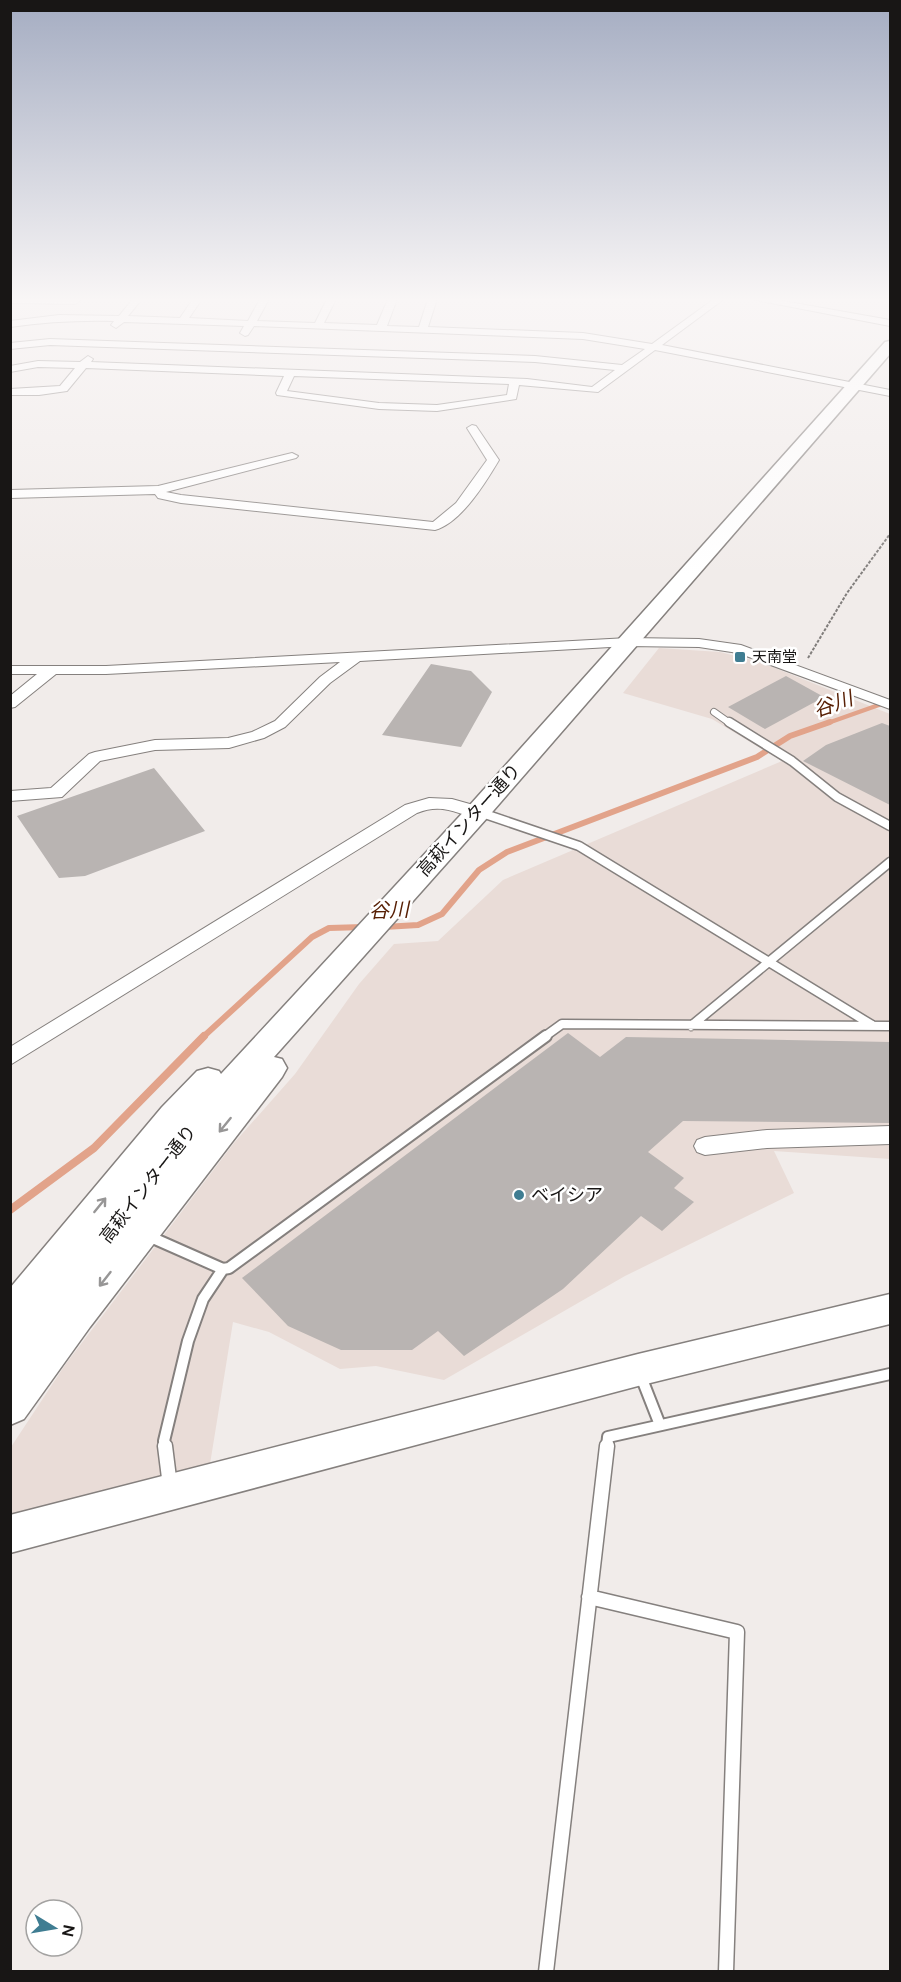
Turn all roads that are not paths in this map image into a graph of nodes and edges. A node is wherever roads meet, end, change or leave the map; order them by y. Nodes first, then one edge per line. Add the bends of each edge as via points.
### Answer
1 (43, 391) edge
2 (282, 391) edge
3 (513, 391) edge
4 (850, 391) edge
5 (10, 392) edge
6 (472, 428) dead end
7 (292, 456) dead end
8 (158, 490) junction
9 (10, 494) edge
10 (628, 642) junction
11 (357, 656) junction
12 (10, 670) edge
13 (52, 670) junction
14 (10, 704) edge
15 (891, 705) edge
16 (714, 712) dead end
17 (10, 796) edge
18 (477, 812) junction
19 (891, 826) edge
20 (891, 862) edge
21 (769, 962) junction
22 (330, 974) junction
23 (690, 1026) junction
24 (874, 1026) junction
25 (891, 1026) edge
26 (10, 1057) edge
27 (891, 1135) edge
28 (705, 1146) dead end
29 (141, 1233) junction
30 (223, 1269) junction
31 (891, 1309) edge
32 (10, 1316) edge
33 (10, 1358) edge
34 (638, 1370) junction
35 (891, 1374) edge
36 (10, 1406) edge
37 (660, 1425) junction
38 (171, 1490) junction
39 (10, 1534) edge
40 (589, 1597) junction
41 (546, 1971) edge
42 (726, 1971) edge

1 - 5 street
2 - 3 street via 390,406 441,408 512,397
4 - 10 main road, 高萩インター通り
6 - 8 street via 493,460 445,521 435,526 181,499 162,495
7 - 8 street
8 - 9 street
10 - 11 street
10 - 15 street via 721,645
10 - 18 main road, 高萩インター通り
11 - 13 street
11 - 17 street via 325,680 280,724 258,735 229,743 155,746 95,758 56,793
12 - 13 street
13 - 14 street
16 - 19 lane via 792,761 837,797
18 - 21 lane via 579,846
18 - 22 main road, 高萩インター通り
18 - 26 street via 437,802 411,809
20 - 21 lane
21 - 23 lane
21 - 24 lane
22 -> 29 main road via 277,1062
32 -> 22 main road via 174,1116 236,1052
22 - 33 main road, 高萩インター通り via 193,1126
23 - 24 lane
23 - 30 lane via 562,1024
24 - 25 lane
27 - 28 street via 767,1139
29 - 30 lane
29 -> 36 main road
30 - 38 lane via 195,1317 166,1431
31 - 34 street
34 - 37 lane
34 - 38 street
35 - 37 lane
37 - 40 lane via 608,1437
38 - 39 street
40 - 41 lane
40 - 42 lane via 737,1632

